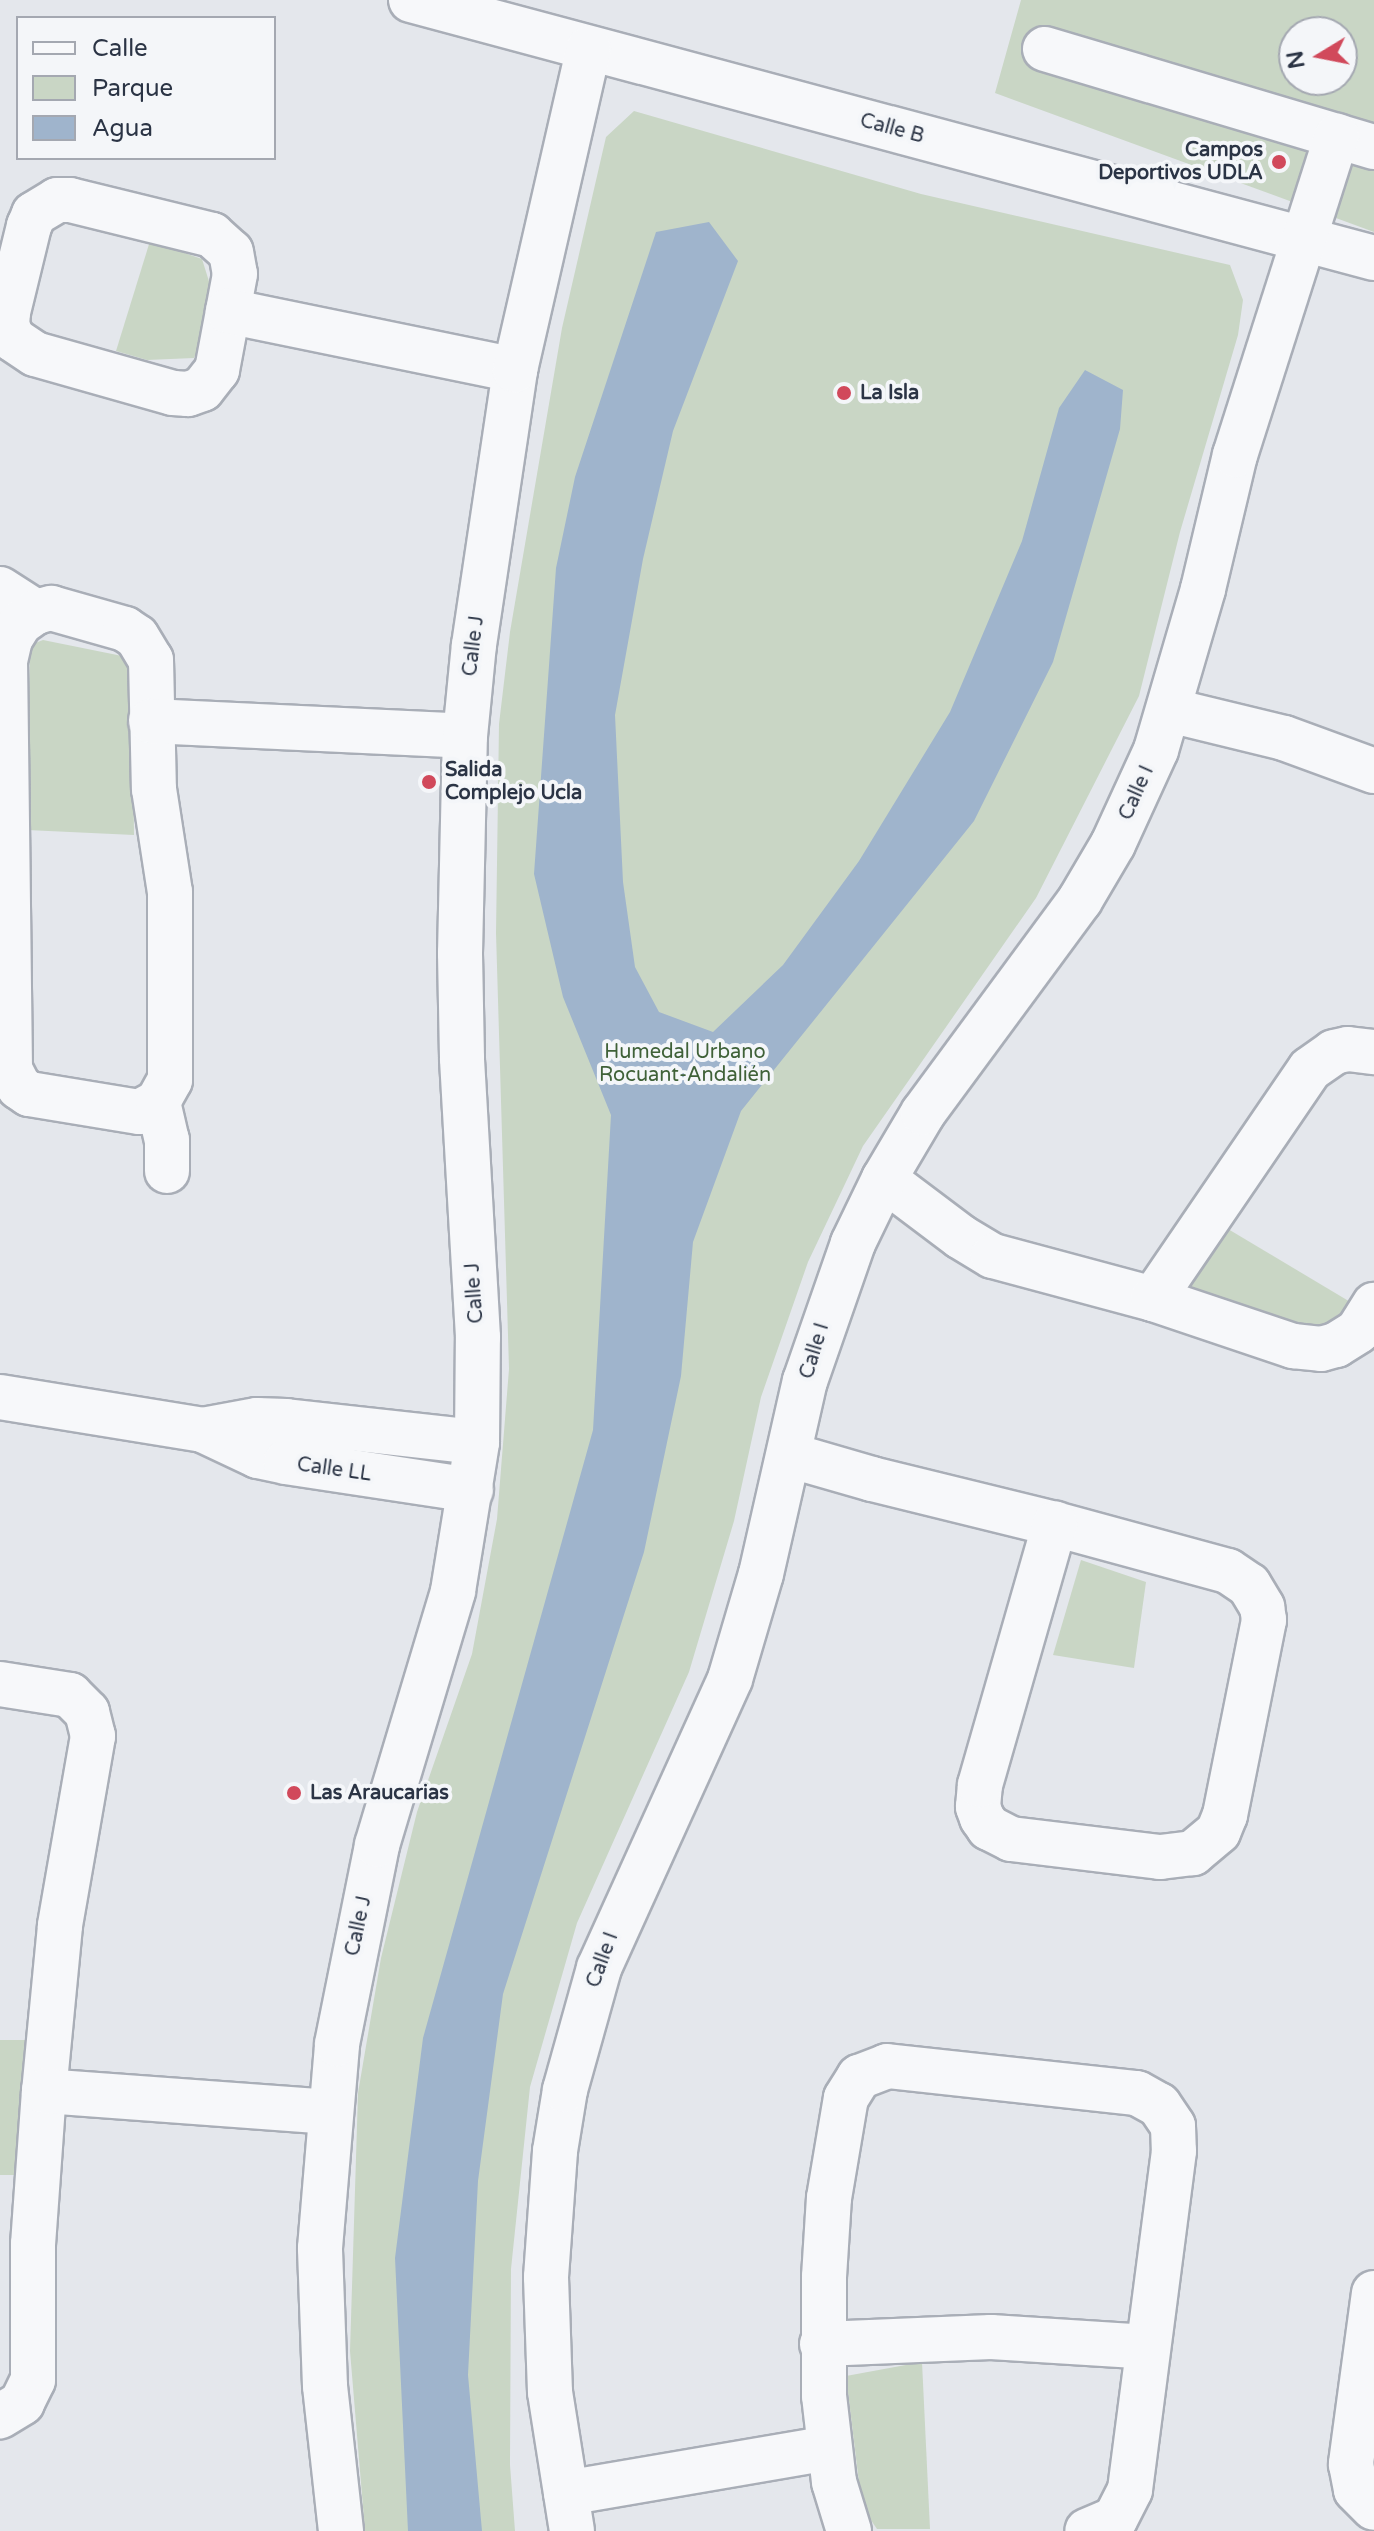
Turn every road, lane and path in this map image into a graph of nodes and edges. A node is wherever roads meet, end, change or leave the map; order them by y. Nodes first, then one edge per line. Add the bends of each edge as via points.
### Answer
1 (411, 0) edge
2 (589, 48) junction
3 (1045, 49) dead end
4 (1355, 142) edge
5 (1303, 239) junction
6 (1374, 258) edge
7 (228, 311) junction
8 (515, 370) junction
9 (0, 589) edge
10 (36, 612) junction
11 (1169, 710) junction
12 (151, 721) junction
13 (465, 736) junction
14 (1374, 771) edge
15 (1374, 1052) edge
16 (158, 1102) junction
17 (167, 1171) dead end
18 (884, 1179) junction
19 (1153, 1299) junction
20 (1374, 1305) edge
21 (0, 1397) edge
22 (203, 1430) junction
23 (477, 1442) junction
24 (789, 1455) junction
25 (471, 1490) junction
26 (1055, 1524) junction
27 (0, 1684) edge
28 (44, 2091) junction
29 (329, 2112) junction
30 (1374, 2293) edge
31 (822, 2344) junction
32 (1148, 2347) junction
33 (0, 2416) edge
34 (828, 2448) junction
35 (1374, 2508) edge
36 (569, 2512) edge
37 (341, 2531) edge
38 (849, 2531) edge
39 (1087, 2531) edge

1 - 2 street, Calle B
2 - 5 street, Calle B
2 - 8 street, Calle J
3 - 4 street
4 - 5 street, Calle I
5 - 6 street, Calle B
5 - 11 street, Calle I via 1235,455
7 - 7 street via 234,263 223,242 212,235 57,200 34,214 29,226 7,326 13,339 35,354 188,394 202,389 217,370
7 - 8 street
8 - 13 street, Calle J
9 - 10 street
10 - 12 street via 66,610 137,637 151,660
10 - 16 street via 20,623 5,661 10,1069 19,1087 41,1098 128,1113
11 - 14 street via 1284,738
11 - 18 street, Calle I via 1136,798 1080,900 956,1066
12 - 13 street
12 - 16 street via 172,926 170,1080
13 - 23 street, Calle J via 460,953 479,1363
15 - 19 street via 1334,1052 1310,1069
16 - 17 street via 167,1140
18 - 19 street via 993,1256
18 - 24 street, Calle I via 827,1309
19 - 20 street via 1308,1349 1347,1339
21 - 22 street, Calle LL
22 - 23 street, Calle LL via 257,1420 286,1421
22 - 25 street, Calle LL via 272,1459
23 - 25 street, Calle J
24 - 26 street
24 - 36 street, Calle I via 730,1679 603,1956 565,2090 546,2277 550,2392
25 - 29 street, Calle J via 453,1591 361,1910
26 - 26 street via 980,1785 982,1818 1011,1839 1160,1857 1193,1853 1218,1832 1225,1815 1264,1620 1257,1595 1228,1571
27 - 28 street via 70,1695 92,1724 60,1926
28 - 29 street
28 - 33 street via 33,2244 33,2380 22,2403
29 - 37 street, Calle J via 321,2315
30 - 35 street via 1351,2464 1356,2490
31 - 32 street via 991,2337
31 - 32 street via 829,2198 846,2098 859,2077 887,2066 1137,2093 1159,2105 1175,2139
31 - 34 street
32 - 39 street via 1130,2490 1115,2519
34 - 36 street
34 - 38 street

